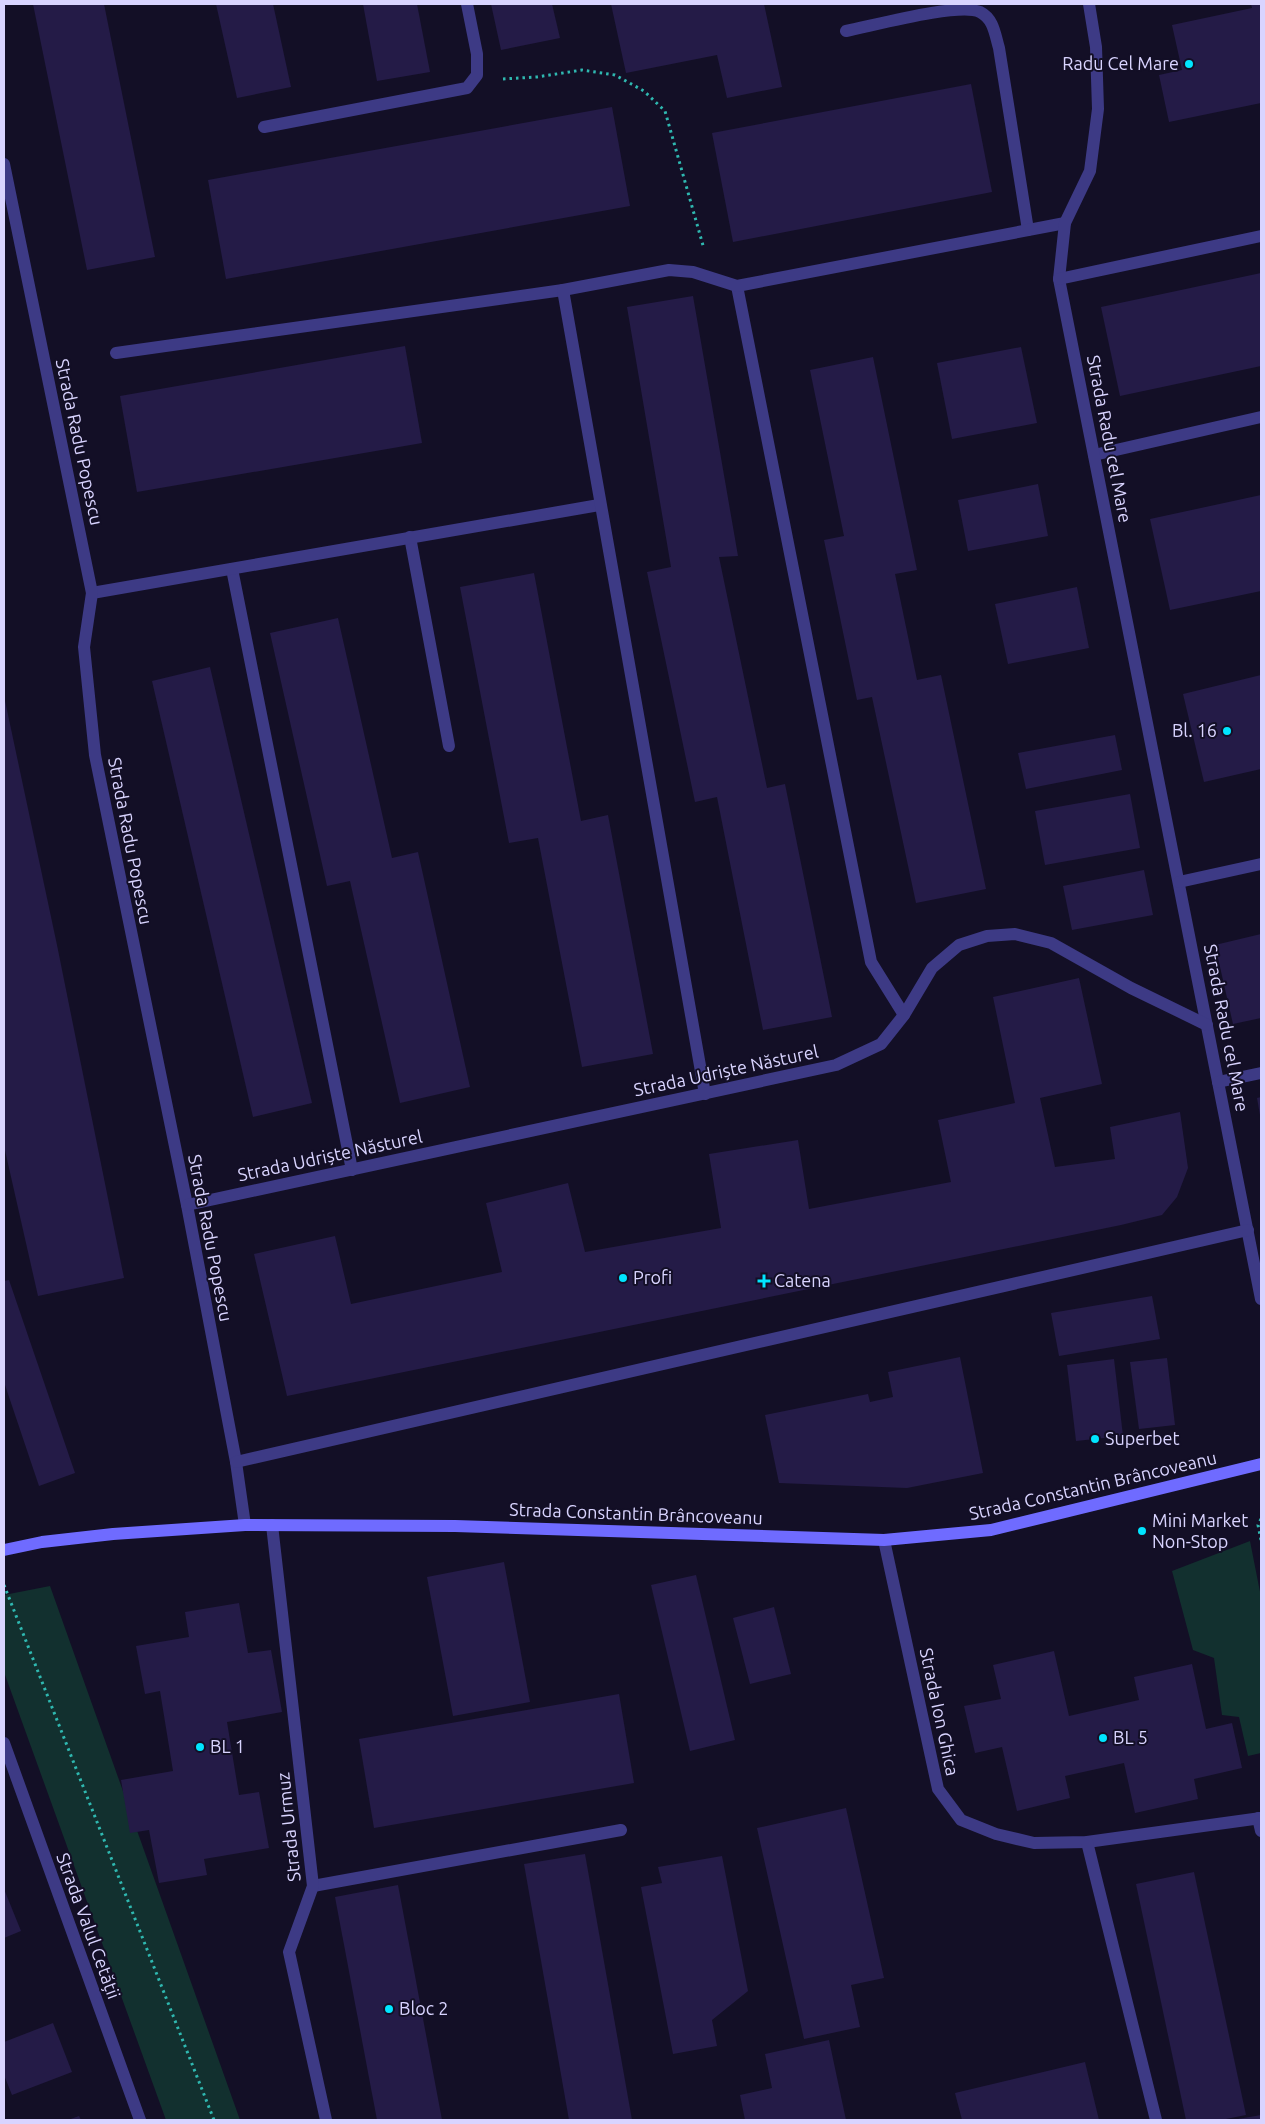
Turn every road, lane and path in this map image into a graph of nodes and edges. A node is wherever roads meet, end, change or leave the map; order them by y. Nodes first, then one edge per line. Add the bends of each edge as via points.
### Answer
1 (467, 4) edge
2 (1089, 4) edge
3 (846, 31) dead end
4 (477, 75) junction
5 (264, 127) dead end
6 (4, 164) edge
7 (1065, 223) junction
8 (1028, 230) junction
9 (1261, 236) edge
10 (1059, 279) junction
11 (737, 286) junction
12 (562, 290) junction
13 (116, 353) dead end
14 (1261, 417) edge
15 (1094, 455) junction
16 (600, 505) junction
17 (410, 537) junction
18 (232, 569) junction
19 (92, 593) junction
20 (449, 746) dead end
21 (1261, 864) edge
22 (1179, 882) junction
23 (904, 1015) junction
24 (1207, 1024) junction
25 (1261, 1073) edge
26 (1218, 1082) junction
27 (705, 1094) junction
28 (352, 1170) junction
29 (187, 1205) junction
30 (1248, 1230) junction
31 (1261, 1299) edge
32 (236, 1462) junction
33 (1261, 1464) edge
34 (1261, 1519) edge
35 (245, 1525) junction
36 (272, 1525) junction
37 (884, 1540) junction
38 (1261, 1540) edge
39 (4, 1550) edge
40 (4, 1585) edge
41 (4, 1743) edge
42 (1260, 1818) edge
43 (621, 1830) dead end
44 (1261, 1831) edge
45 (1087, 1842) junction
46 (314, 1886) junction
47 (140, 2120) edge
48 (214, 2120) edge
49 (326, 2120) edge
50 (1156, 2120) edge

1 - 4 street via 477,54
2 - 7 street, Strada Radu cel Mare via 1096,47 1098,109 1090,171
3 - 8 street via 956,9 979,11 991,21 999,48
4 - 5 street via 467,88
4 - 11 path via 504,79 582,70 615,75 644,90 665,111 706,257
6 - 19 street, Strada Radu Popescu
7 - 8 street
7 - 10 street, Strada Radu cel Mare
8 - 11 street
9 - 10 street
10 - 15 street, Strada Radu cel Mare
11 - 12 street via 692,272 669,270
11 - 23 street via 871,962
12 - 13 street
12 - 16 street
14 - 15 street
15 - 22 street, Strada Radu cel Mare
16 - 17 street
16 - 27 street
17 - 18 street
17 - 20 street
18 - 19 street
18 - 28 street
19 - 29 street, Strada Radu Popescu via 84,646 94,755
21 - 22 street
22 - 24 street, Strada Radu cel Mare
23 - 24 street, Strada Udriște Năsturel via 932,968 959,945 987,936 1015,934 1051,943 1131,988
23 - 27 street, Strada Udriște Năsturel via 881,1044 836,1065
24 - 26 street, Strada Radu cel Mare
25 - 26 street
26 - 30 street, Strada Radu cel Mare
27 - 28 street, Strada Udriște Năsturel
28 - 29 street, Strada Udriște Năsturel
29 - 32 street, Strada Radu Popescu
30 - 31 street, Strada Radu cel Mare
30 - 32 street
32 - 35 street, Strada Radu Popescu
33 - 37 main road, Strada Constantin Brâncoveanu via 991,1530
34 - 38 path via 1258,1525
35 - 36 main road, Strada Constantin Brâncoveanu
35 - 39 main road, Strada Constantin Brâncoveanu via 114,1534
36 - 37 main road, Strada Constantin Brâncoveanu via 455,1526
36 - 46 street, Strada Urmuz
37 - 45 street, Strada Ion Ghica via 938,1789 961,1820 996,1834 1034,1843
40 - 48 path
41 - 47 street, Strada Valul Cetății
42 - 44 street
42 - 45 street, Strada Ion Ghica
43 - 46 street
45 - 50 street
46 - 49 street, Strada Urmuz via 289,1952

